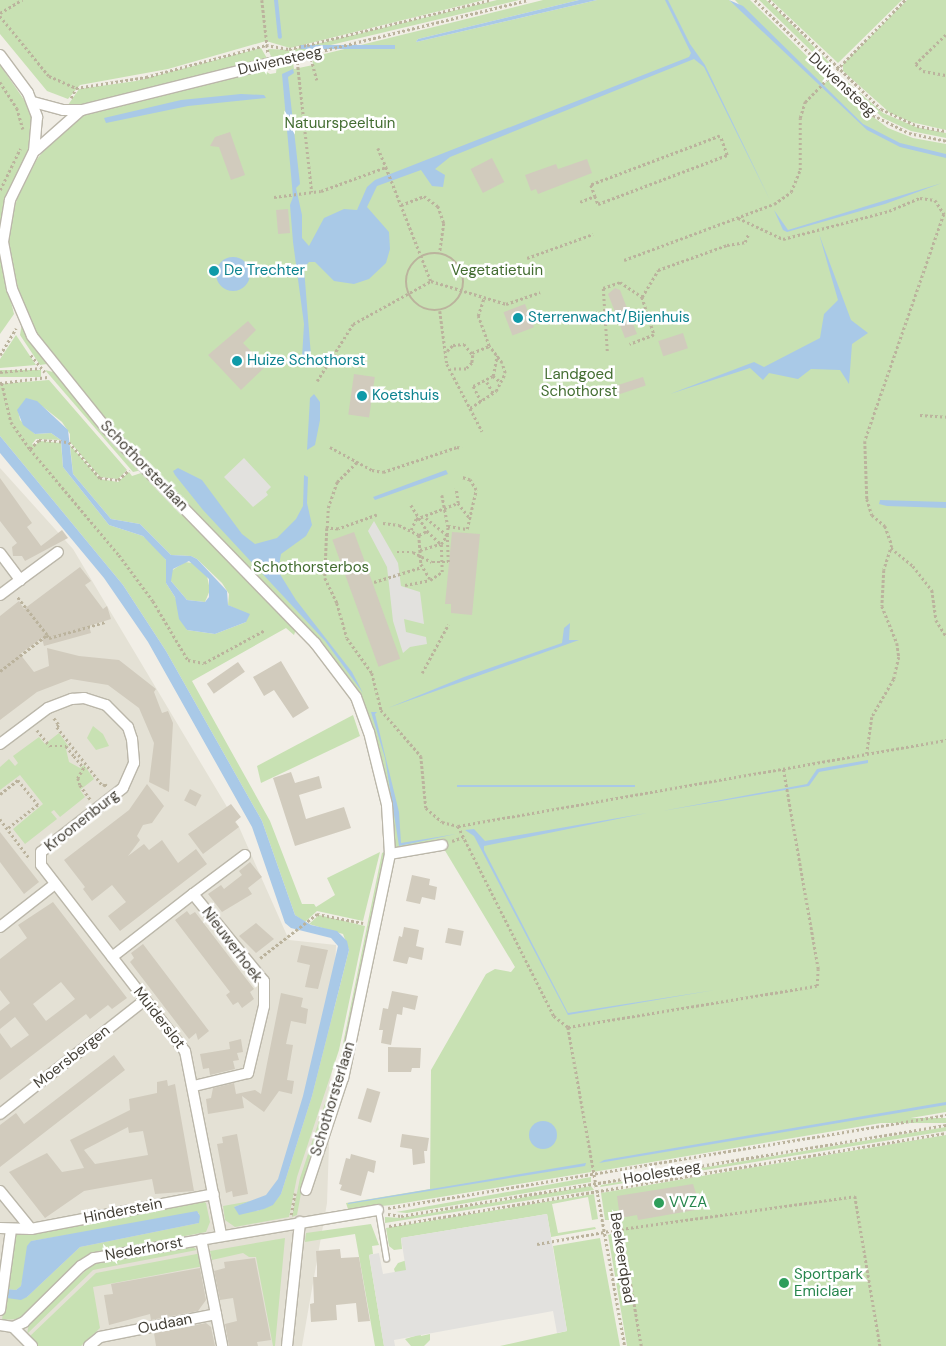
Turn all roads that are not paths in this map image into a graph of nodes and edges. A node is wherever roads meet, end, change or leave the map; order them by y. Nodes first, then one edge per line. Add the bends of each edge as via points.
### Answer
1 (0, 54) edge
2 (271, 63) road end
3 (33, 102) junction
4 (82, 110) junction
5 (34, 151) junction
6 (58, 552) dead end
7 (0, 553) edge
8 (20, 580) junction
9 (0, 595) edge
10 (0, 744) edge
11 (442, 845) dead end
12 (390, 854) junction
13 (245, 855) dead end
14 (55, 884) junction
15 (193, 894) junction
16 (0, 927) edge
17 (112, 956) junction
18 (145, 1000) junction
19 (194, 1086) junction
20 (0, 1114) edge
21 (306, 1190) dead end
22 (0, 1191) edge
23 (214, 1194) junction
24 (378, 1210) joint
25 (300, 1222) junction
26 (0, 1228) edge
27 (31, 1228) junction
28 (11, 1230) junction
29 (220, 1235) junction
30 (201, 1239) junction
31 (386, 1258) dead end
32 (1, 1305) edge
33 (216, 1314) junction
34 (0, 1325) edge
35 (13, 1327) junction
36 (32, 1346) edge
37 (89, 1346) edge
38 (222, 1346) edge
39 (287, 1346) edge

1 - 3 street, Schothorsterlaan
2 - 4 street, Duivensteeg
3 - 4 street, Duivensteeg via 63,110
3 - 5 street, Schothorsterlaan via 38,125
4 - 5 street
5 - 12 street, Schothorsterlaan via 10,200 4,230 6,265 32,336 52,372 315,643 350,687 370,732 384,789
6 - 8 street
7 - 8 street
8 - 9 street
10 - 14 street, Kroonenburg via 48,708 72,699 90,700 106,706 128,727 134,763 129,778 116,796 41,852 40,860
11 - 12 street
12 - 21 street, Schothorsterlaan via 343,1078
13 - 15 street
14 - 16 street
14 - 17 street, Muiderslot
15 - 17 street, Nieuwerhoek
15 - 19 street, Nieuwerhoek via 264,981 264,1006 248,1073
17 - 18 street, Muiderslot
18 - 19 street, Muiderslot via 185,1051
18 - 20 street, Moersbergen
19 - 23 street, Muiderslot
22 - 27 street
23 - 27 street, Hinderstein
23 - 29 street, Muiderslot
24 - 25 street
24 - 31 lane
25 - 29 street, Nederhorst
25 - 39 street
26 - 28 street, Hinderstein
27 - 28 street, Hinderstein
28 - 32 street
29 - 30 street, Nederhorst
30 - 33 street
30 - 35 street, Nederhorst via 88,1261 24,1322
33 - 37 street, Oudaan via 100,1336
33 - 38 street
34 - 35 street
35 - 36 street

